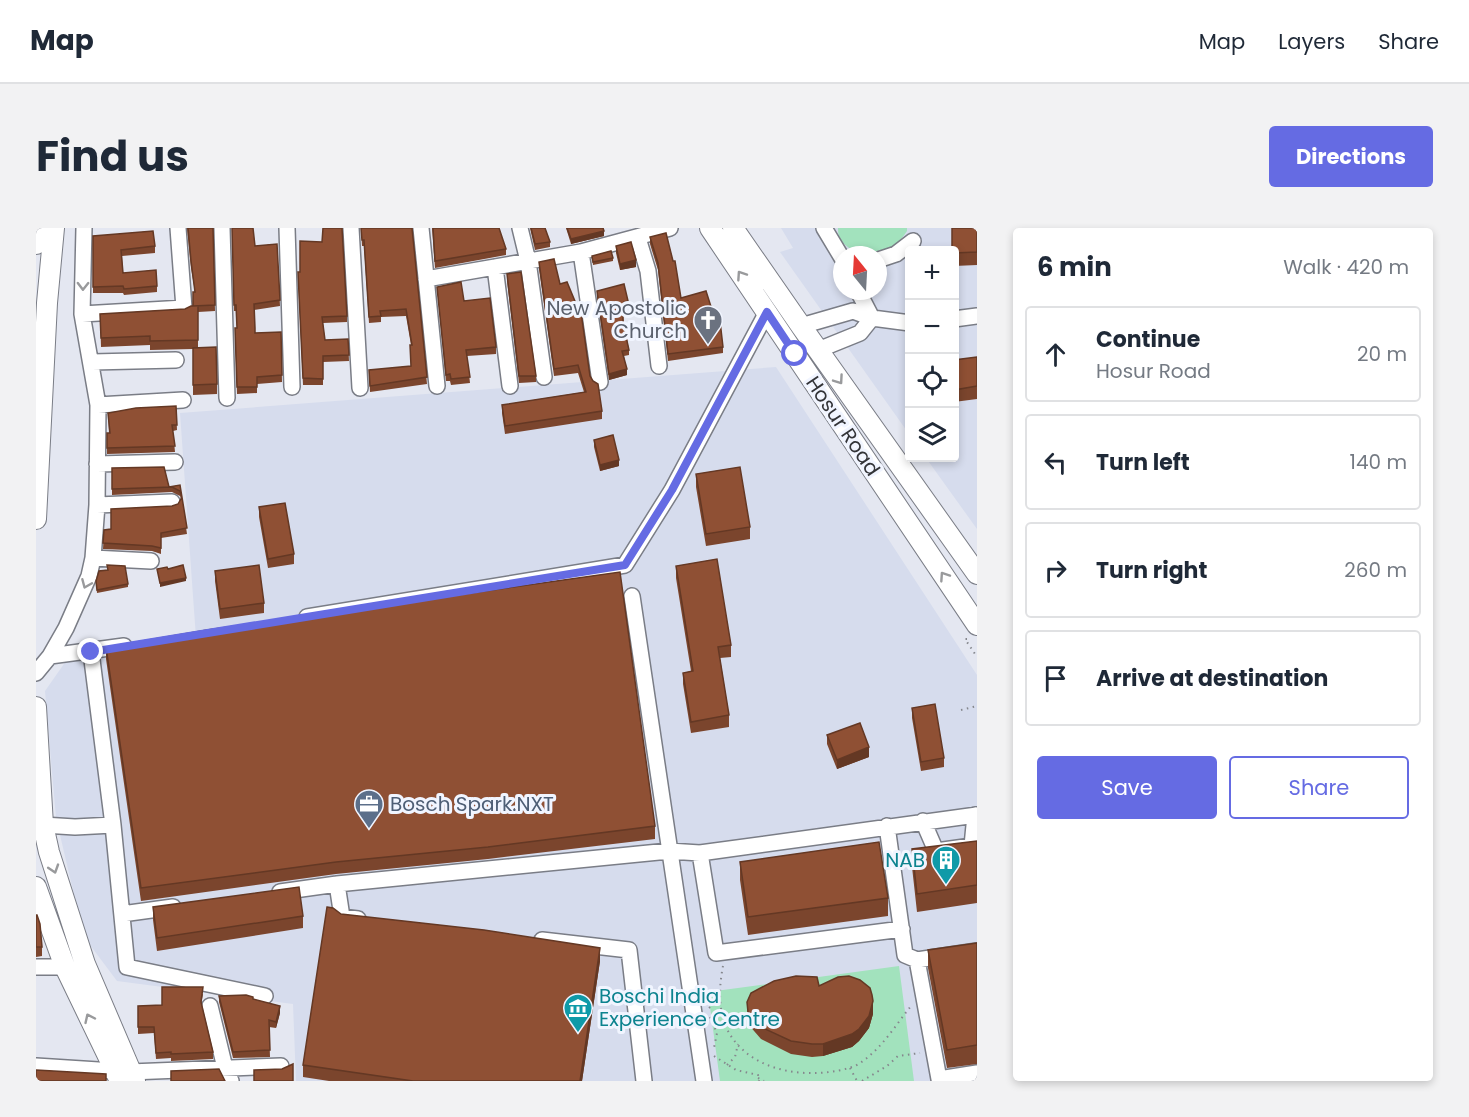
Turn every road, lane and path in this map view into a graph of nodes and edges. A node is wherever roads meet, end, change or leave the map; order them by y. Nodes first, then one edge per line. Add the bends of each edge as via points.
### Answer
1 (38, 228) edge
2 (54, 228) edge
3 (84, 228) edge
4 (178, 228) edge
5 (222, 228) edge
6 (287, 228) edge
7 (351, 228) edge
8 (421, 228) edge
9 (520, 228) edge
10 (670, 228) edge
11 (710, 228) edge
12 (733, 228) edge
13 (824, 228) edge
14 (638, 238) junction
15 (913, 240) edge
16 (36, 244) edge
17 (835, 246) edge
18 (581, 252) junction
19 (887, 257) edge
20 (528, 261) junction
21 (495, 267) junction
22 (426, 279) junction
23 (863, 300) edge
24 (767, 312) junction
25 (82, 314) junction
26 (977, 316) edge
27 (872, 318) junction
28 (959, 318) edge
29 (905, 322) edge
30 (801, 326) junction
31 (818, 350) junction
32 (176, 360) dead end
33 (92, 362) junction
34 (659, 366) dead end
35 (544, 377) dead end
36 (600, 381) dead end
37 (437, 386) dead end
38 (510, 386) dead end
39 (292, 387) dead end
40 (360, 388) dead end
41 (227, 398) dead end
42 (183, 400) dead end
43 (98, 405) junction
44 (175, 462) dead end
45 (97, 464) junction
46 (172, 502) dead end
47 (97, 505) junction
48 (36, 519) edge
49 (93, 558) junction
50 (151, 561) dead end
51 (977, 574) edge
52 (632, 596) dead end
53 (288, 620) edge
54 (971, 632) edge
55 (137, 644) edge
56 (91, 652) junction
57 (50, 656) junction
58 (977, 657) edge
59 (36, 673) edge
60 (977, 706) edge
61 (36, 707) edge
62 (961, 710) dead end
63 (38, 772) edge
64 (976, 815) edge
65 (923, 821) junction
66 (44, 825) junction
67 (113, 825) junction
68 (887, 826) junction
69 (669, 851) junction
70 (700, 853) junction
71 (337, 884) junction
72 (36, 886) edge
73 (269, 893) edge
74 (190, 904) edge
75 (67, 909) junction
76 (40, 912) edge
77 (122, 914) junction
78 (378, 921) edge
79 (902, 930) junction
80 (532, 939) edge
81 (977, 951) edge
82 (727, 952) junction
83 (917, 960) junction
84 (36, 967) edge
85 (65, 967) junction
86 (923, 990) junction
87 (264, 996) dead end
88 (720, 998) junction
89 (210, 1006) dead end
90 (706, 1009) dead end
91 (738, 1044) junction
92 (934, 1050) junction
93 (701, 1063) junction
94 (727, 1065) junction
95 (36, 1066) edge
96 (281, 1066) dead end
97 (850, 1068) junction
98 (977, 1073) edge
99 (228, 1074) edge
100 (125, 1076) edge
101 (759, 1080) edge
102 (644, 1081) edge
103 (704, 1081) edge
104 (764, 1081) edge
105 (857, 1081) edge
106 (862, 1081) edge

1 - 16 main road
2 - 48 main road via 46,303
3 -> 25 street
4 - 25 street via 184,308
5 - 41 street
6 - 39 street
7 - 40 street
8 - 22 street
9 - 20 street
10 - 14 street
24 -> 11 main road, Hosur Road
12 - 30 main road, Hosur Road
13 - 17 street
14 - 18 street
14 - 34 street via 648,271
15 - 19 street
18 - 20 street
18 - 36 street
20 - 21 street
20 - 35 street
21 - 22 street
21 - 38 street
22 - 37 street
23 - 27 street
24 - 53 street via 672,490 625,565
54 -> 24 main road, Hosur Road
25 - 33 street
26 - 28 street
27 - 29 street
27 - 30 street via 853,311
27 - 31 street via 860,333
30 - 31 main road, Hosur Road
31 -> 51 main road, Hosur Road
32 - 33 street
33 - 43 street
42 - 43 street
43 - 45 street
44 - 45 street
45 - 47 street
46 - 47 street
47 - 49 street
49 - 50 street
49 -> 57 street via 89,576
52 - 69 street
54 - 58 path
55 - 56 street
56 - 57 street
56 - 67 street
57 - 59 street
60 - 62 path
61 - 63 main road
63 - 66 main road
64 - 65 street
64 - 65 street via 972,846 936,851
65 - 68 street
66 - 67 street
66 -> 75 main road
67 - 77 street
68 - 70 street
68 - 79 street
69 - 70 street
69 - 71 street
69 - 93 street
70 - 82 street via 716,953
71 - 73 street
71 - 78 street via 342,917
72 - 76 main road
74 - 77 street
75 - 76 street
75 - 100 main road
76 - 85 main road
77 - 87 street via 128,967
79 - 82 street
79 - 83 street via 905,956
80 - 102 street via 629,950
81 - 83 street
82 - 88 path
83 - 86 street
84 - 85 street
100 -> 85 main road
86 - 92 street
86 - 97 path via 876,1050
88 - 90 path
88 - 91 path via 727,1028
89 - 99 street
91 - 94 path via 735,1057
91 - 97 path via 763,1065 787,1074 827,1076
92 - 98 street via 939,1079
92 - 106 path via 898,1056
93 - 94 path via 714,1056
93 - 103 street
94 - 101 path via 758,1075
95 - 100 street
96 - 99 street
97 - 105 path
99 - 100 street
101 - 104 path

